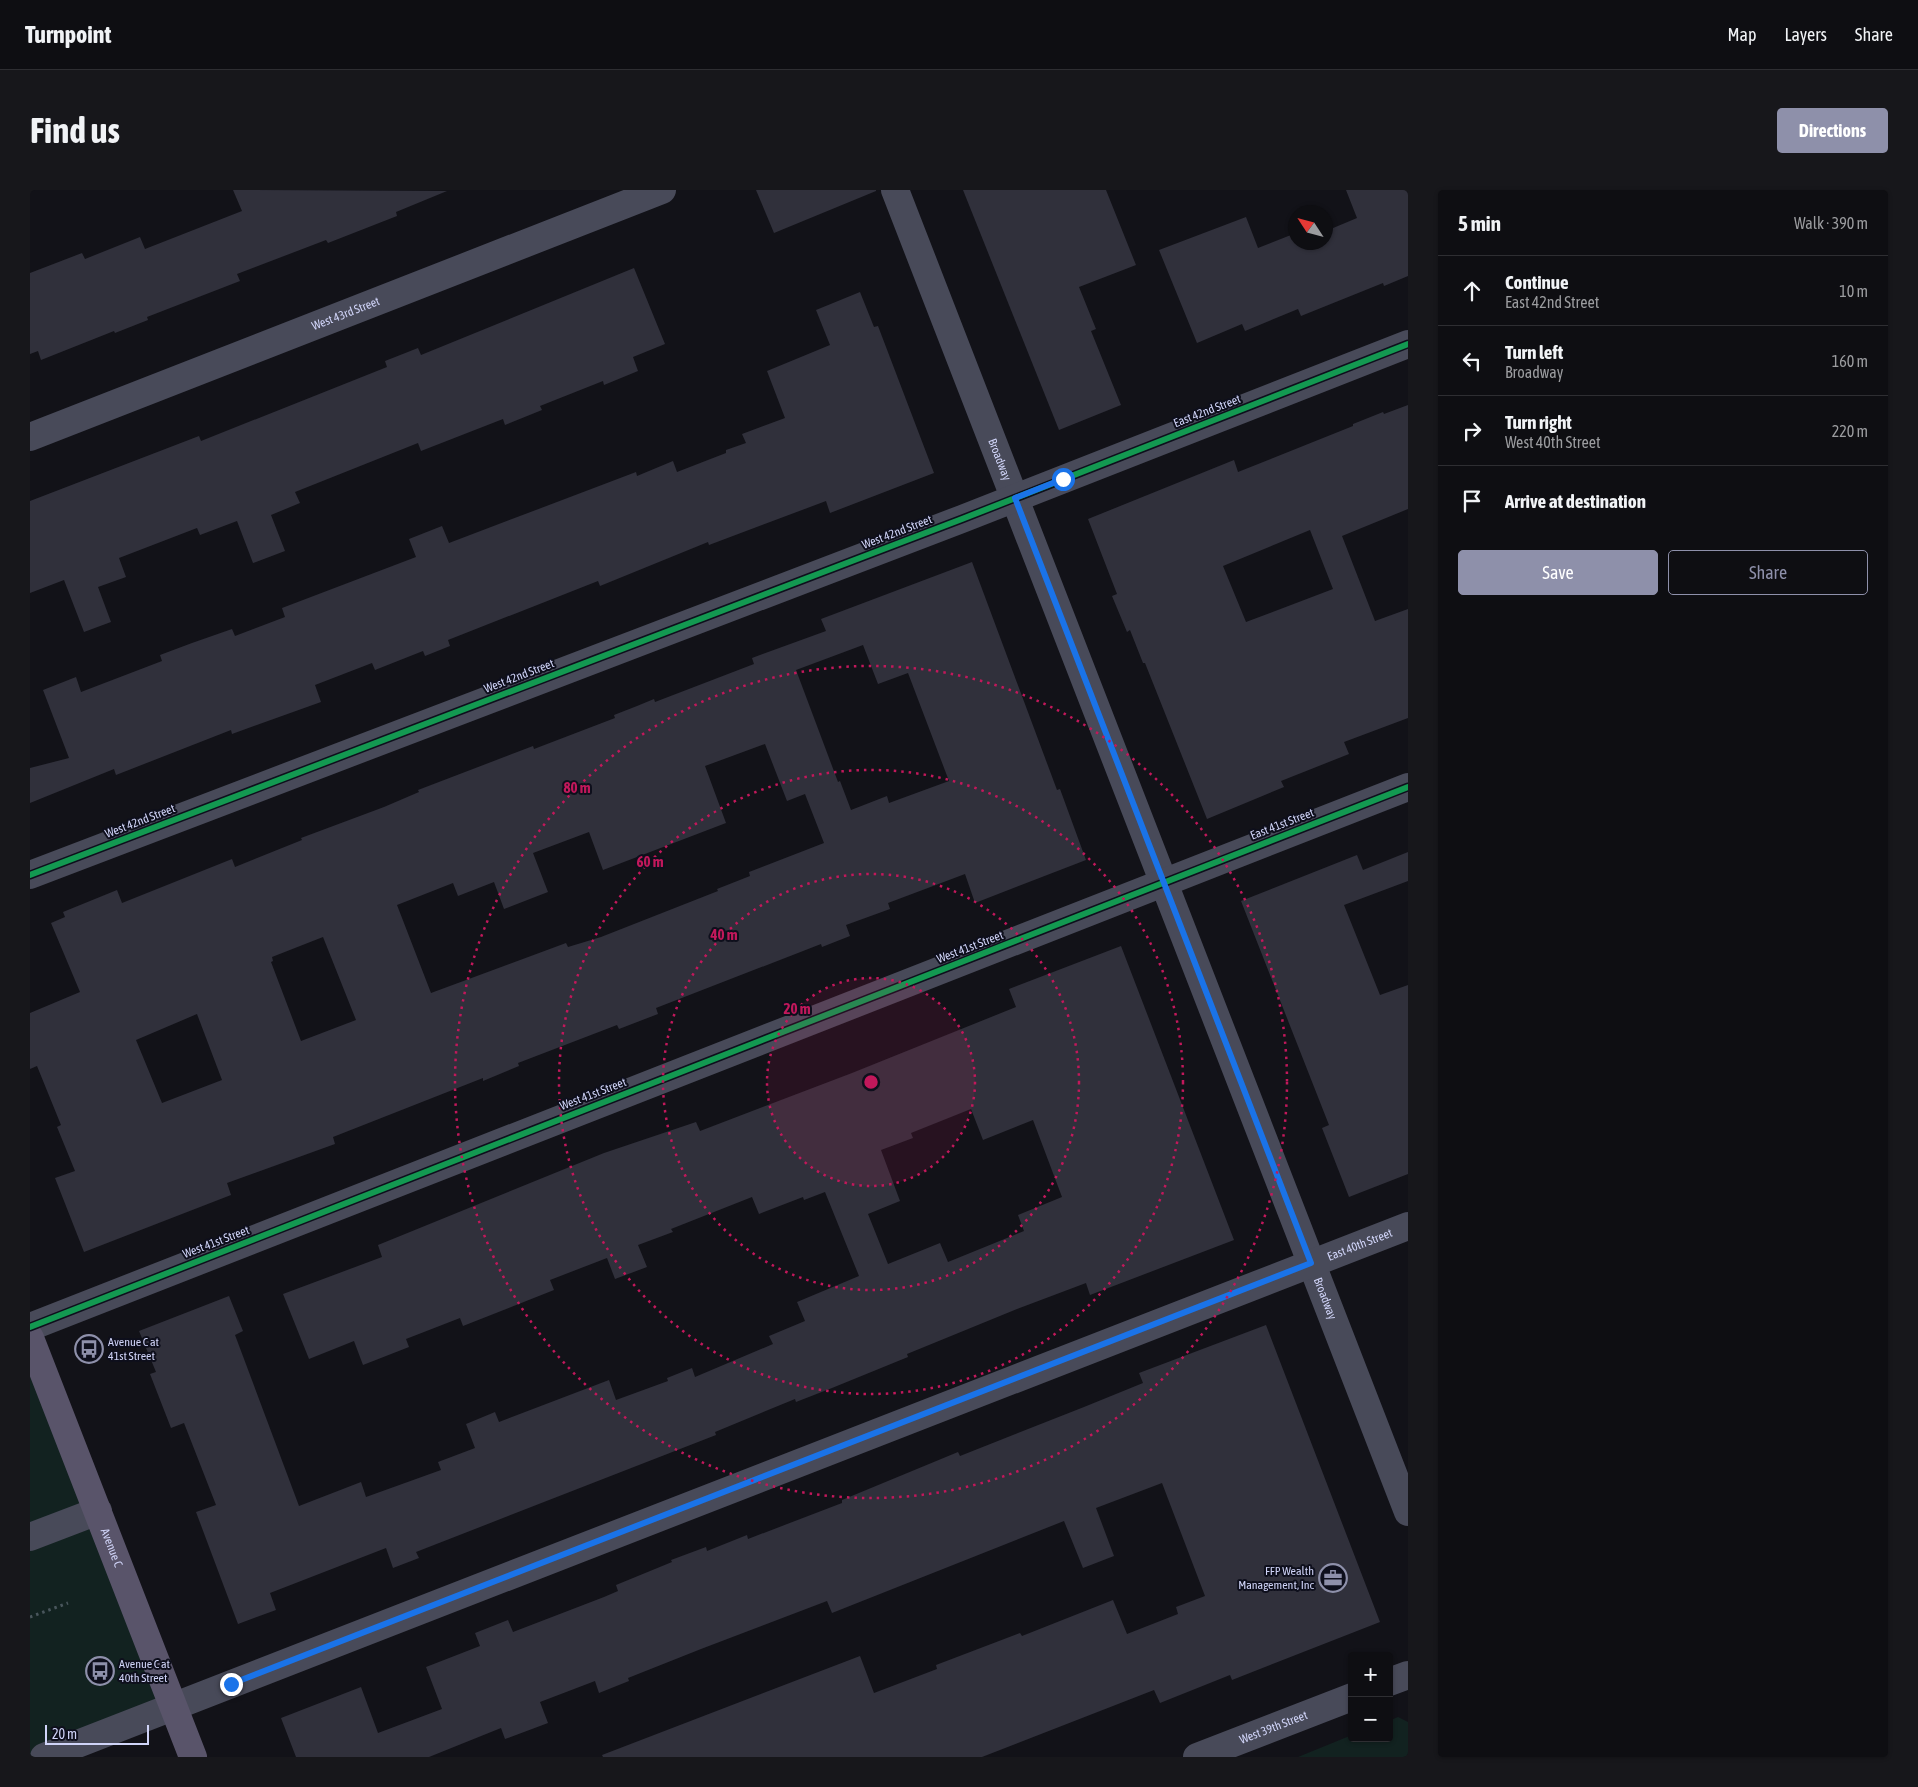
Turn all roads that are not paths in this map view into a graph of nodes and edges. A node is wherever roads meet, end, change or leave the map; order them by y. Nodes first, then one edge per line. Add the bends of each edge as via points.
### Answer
1 (662, 190) edge
2 (896, 190) edge
3 (1408, 344) edge
4 (30, 437) edge
5 (1015, 498) junction
6 (1408, 787) edge
7 (30, 875) edge
8 (1164, 882) junction
9 (1408, 1226) edge
10 (1311, 1263) junction
11 (30, 1327) edge
12 (30, 1338) edge
13 (1405, 1495) edge
14 (98, 1511) junction
15 (30, 1537) edge
16 (1408, 1675) edge
17 (1393, 1681) edge
18 (1349, 1697) edge
19 (173, 1707) junction
20 (44, 1757) edge
21 (193, 1757) edge
22 (1197, 1757) edge

1 - 4 street, West 43rd Street
2 - 5 street, Broadway
3 - 5 street, East 42nd Street
5 - 7 street, West 42nd Street
5 - 8 street, Broadway
6 - 8 street, East 41st Street
8 - 10 street, Broadway
8 - 11 street, West 41st Street
9 - 10 street, East 40th Street
10 - 13 street, Broadway
10 - 19 street, East 40th Street
12 - 14 main road, Avenue C
14 - 15 street
14 - 19 main road, Avenue C
16 - 17 street
18 - 22 street, West 39th Street
19 - 20 street, East 40th Street
19 - 21 main road, Avenue C

